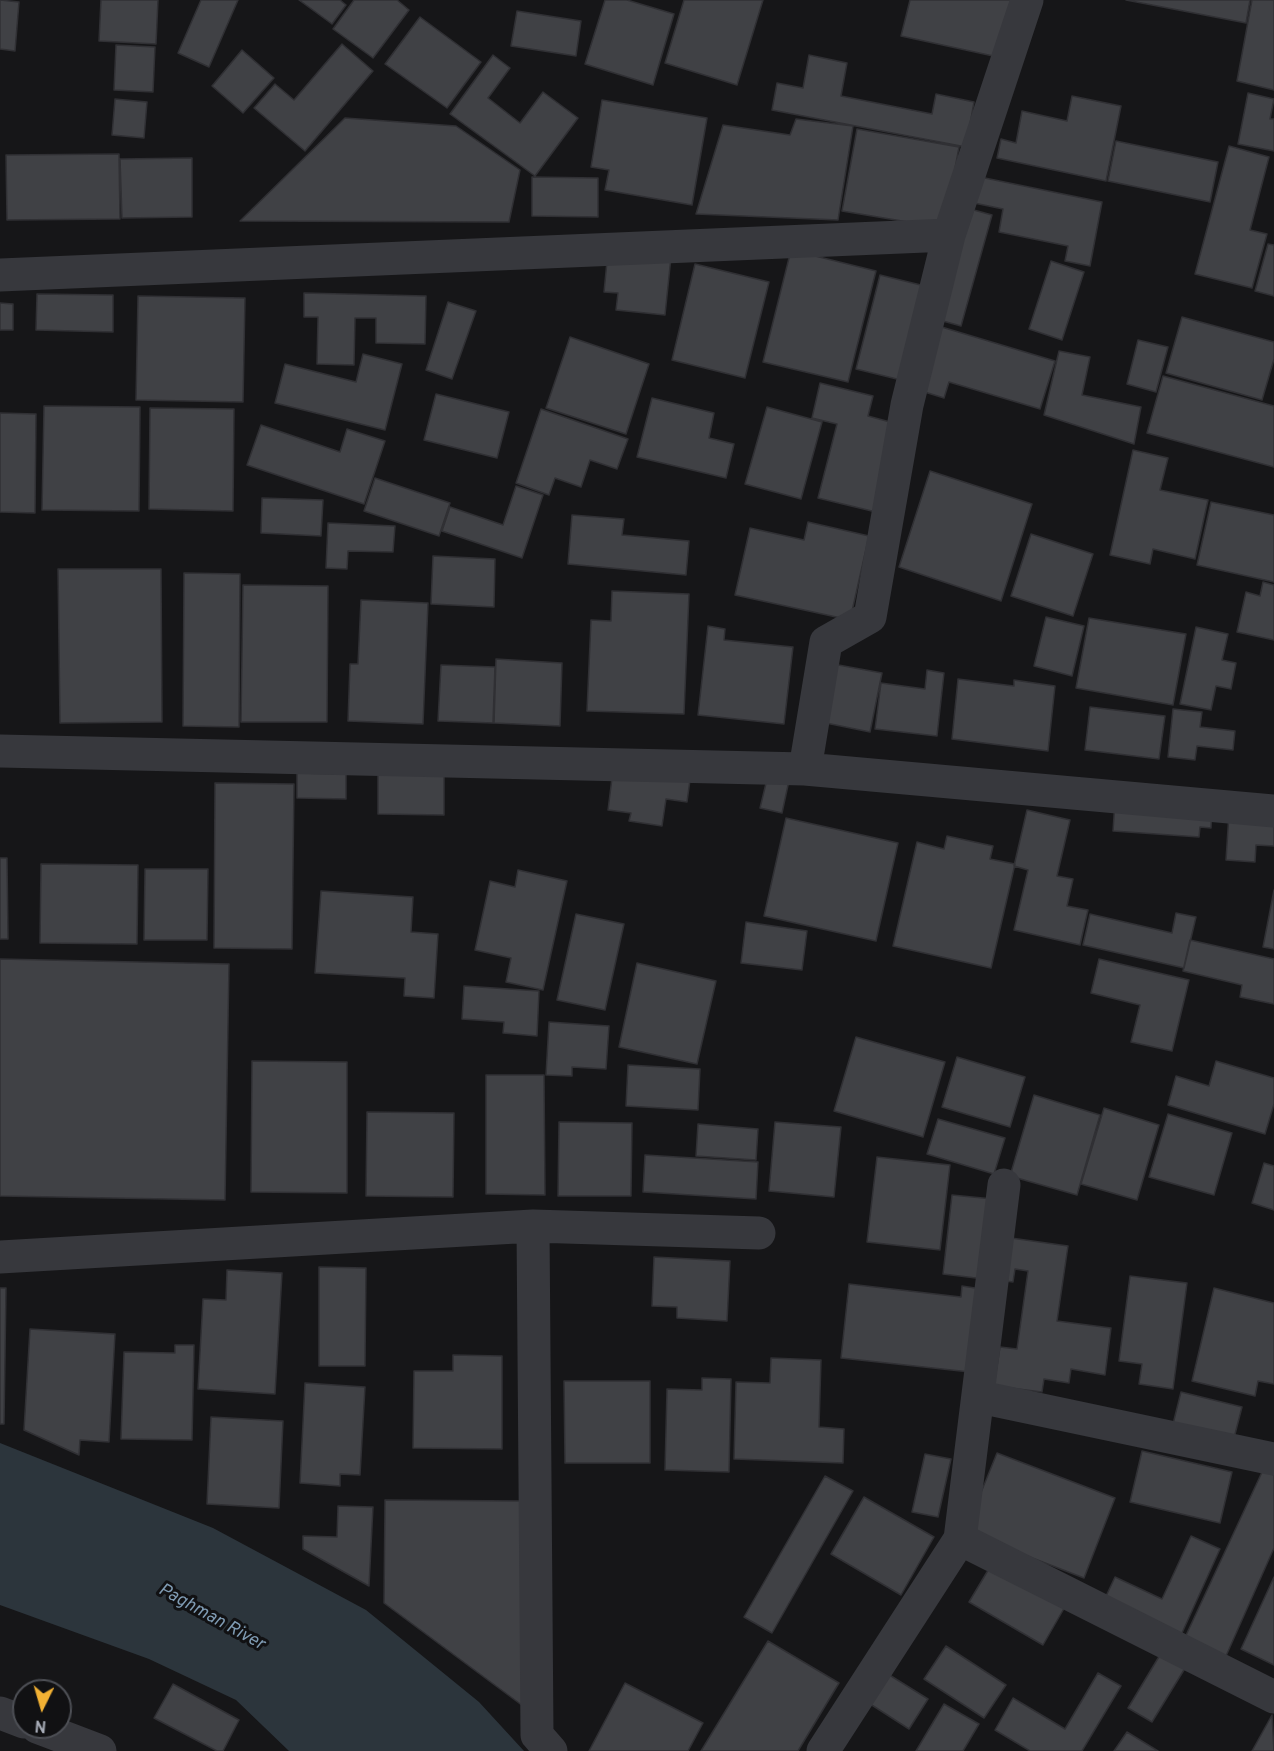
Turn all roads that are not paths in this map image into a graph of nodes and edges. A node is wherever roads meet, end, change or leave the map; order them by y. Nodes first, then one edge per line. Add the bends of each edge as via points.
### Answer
1 (1027, 0) edge
2 (949, 235) junction
3 (0, 275) edge
4 (0, 751) edge
5 (805, 769) junction
6 (1272, 801) edge
7 (1004, 1185) dead end
8 (533, 1226) junction
9 (759, 1233) dead end
10 (0, 1257) edge
11 (980, 1396) junction
12 (1274, 1459) edge
13 (960, 1539) junction
14 (1274, 1697) edge
15 (68, 1739) edge
16 (100, 1751) edge
17 (550, 1751) edge
18 (823, 1751) edge

1 - 2 street
2 - 3 street
2 - 5 street via 907,405 870,617 826,642
4 - 5 street
5 - 6 street
7 - 11 street
8 - 9 street
8 - 10 street
8 - 17 street via 537,1736
11 - 12 street
11 - 13 street
13 - 14 street
13 - 18 street
15 - 16 street

